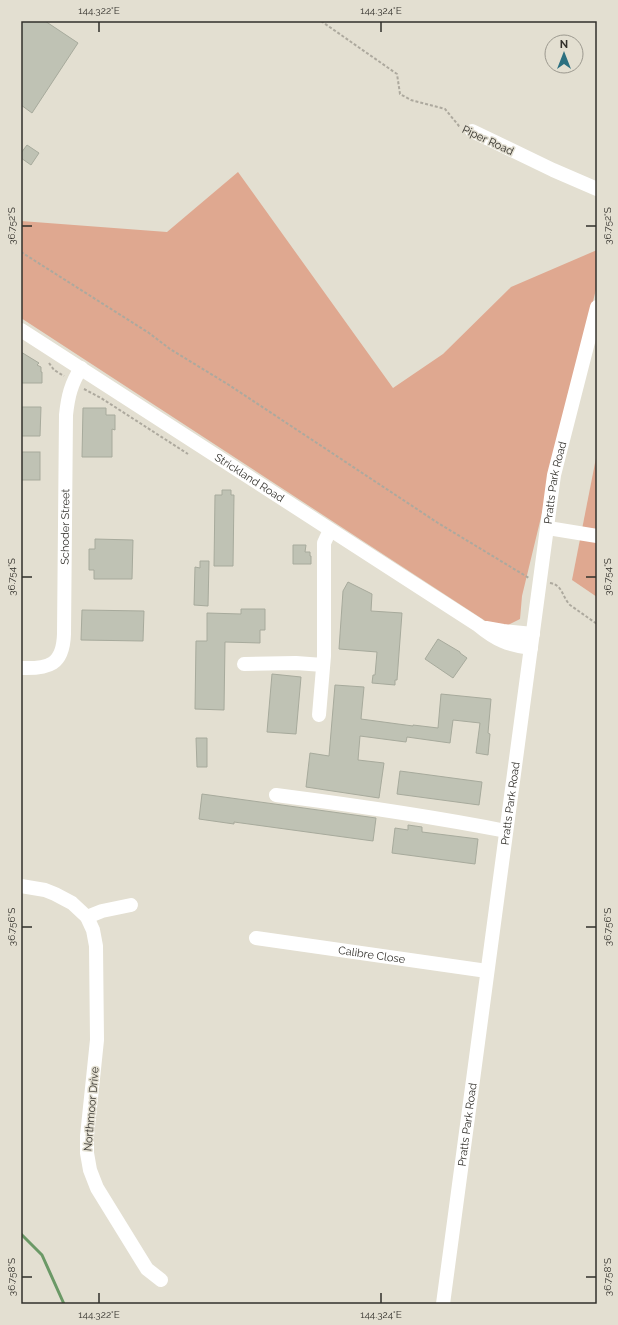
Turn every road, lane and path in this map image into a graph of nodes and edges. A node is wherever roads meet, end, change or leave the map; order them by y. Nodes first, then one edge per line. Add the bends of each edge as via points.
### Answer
1 (320, 21) edge
2 (472, 131) joint
3 (597, 189) edge
4 (21, 252) edge
5 (597, 307) edge
6 (21, 330) edge
7 (44, 360) dead end
8 (81, 368) junction
9 (73, 382) junction
10 (188, 454) dead end
11 (548, 528) junction
12 (330, 530) junction
13 (597, 536) edge
14 (526, 576) dead end
15 (540, 581) junction
16 (597, 624) edge
17 (532, 641) junction
18 (244, 664) dead end
19 (323, 665) junction
20 (26, 668) edge
21 (319, 715) dead end
22 (276, 795) dead end
23 (506, 831) junction
24 (21, 886) edge
25 (131, 905) dead end
26 (87, 917) junction
27 (256, 938) dead end
28 (487, 971) junction
29 (161, 1280) dead end
30 (442, 1304) edge

1 - 2 path, Piper Road via 397,74 400,94 411,100 445,109 459,126
2 - 3 street, Piper Road
4 - 14 path via 438,523
5 - 11 street, Pratts Park Road via 554,475
6 - 8 street, Strickland Road
7 - 9 path
8 - 9 street, Schoder Street
8 - 12 street, Strickland Road
9 - 10 path
9 - 20 street, Schoder Street via 67,400 66,415 64,641 54,664
11 - 13 street
11 - 15 street, Pratts Park Road
12 - 17 street, Strickland Road via 478,625
12 - 19 street via 324,543
15 - 16 path via 556,584 566,601
15 - 17 street, Pratts Park Road
17 - 23 street, Pratts Park Road
18 - 19 street
19 - 21 street
22 - 23 street via 364,806
23 - 28 street, Pratts Park Road
24 - 26 street, Northmoor Drive via 55,894 72,903
25 - 26 street via 102,910
26 - 29 street, Northmoor Drive via 96,946 97,1040 87,1136 88,1162 93,1179 142,1261 147,1269
27 - 28 street, Calibre Close
28 - 30 street, Pratts Park Road

